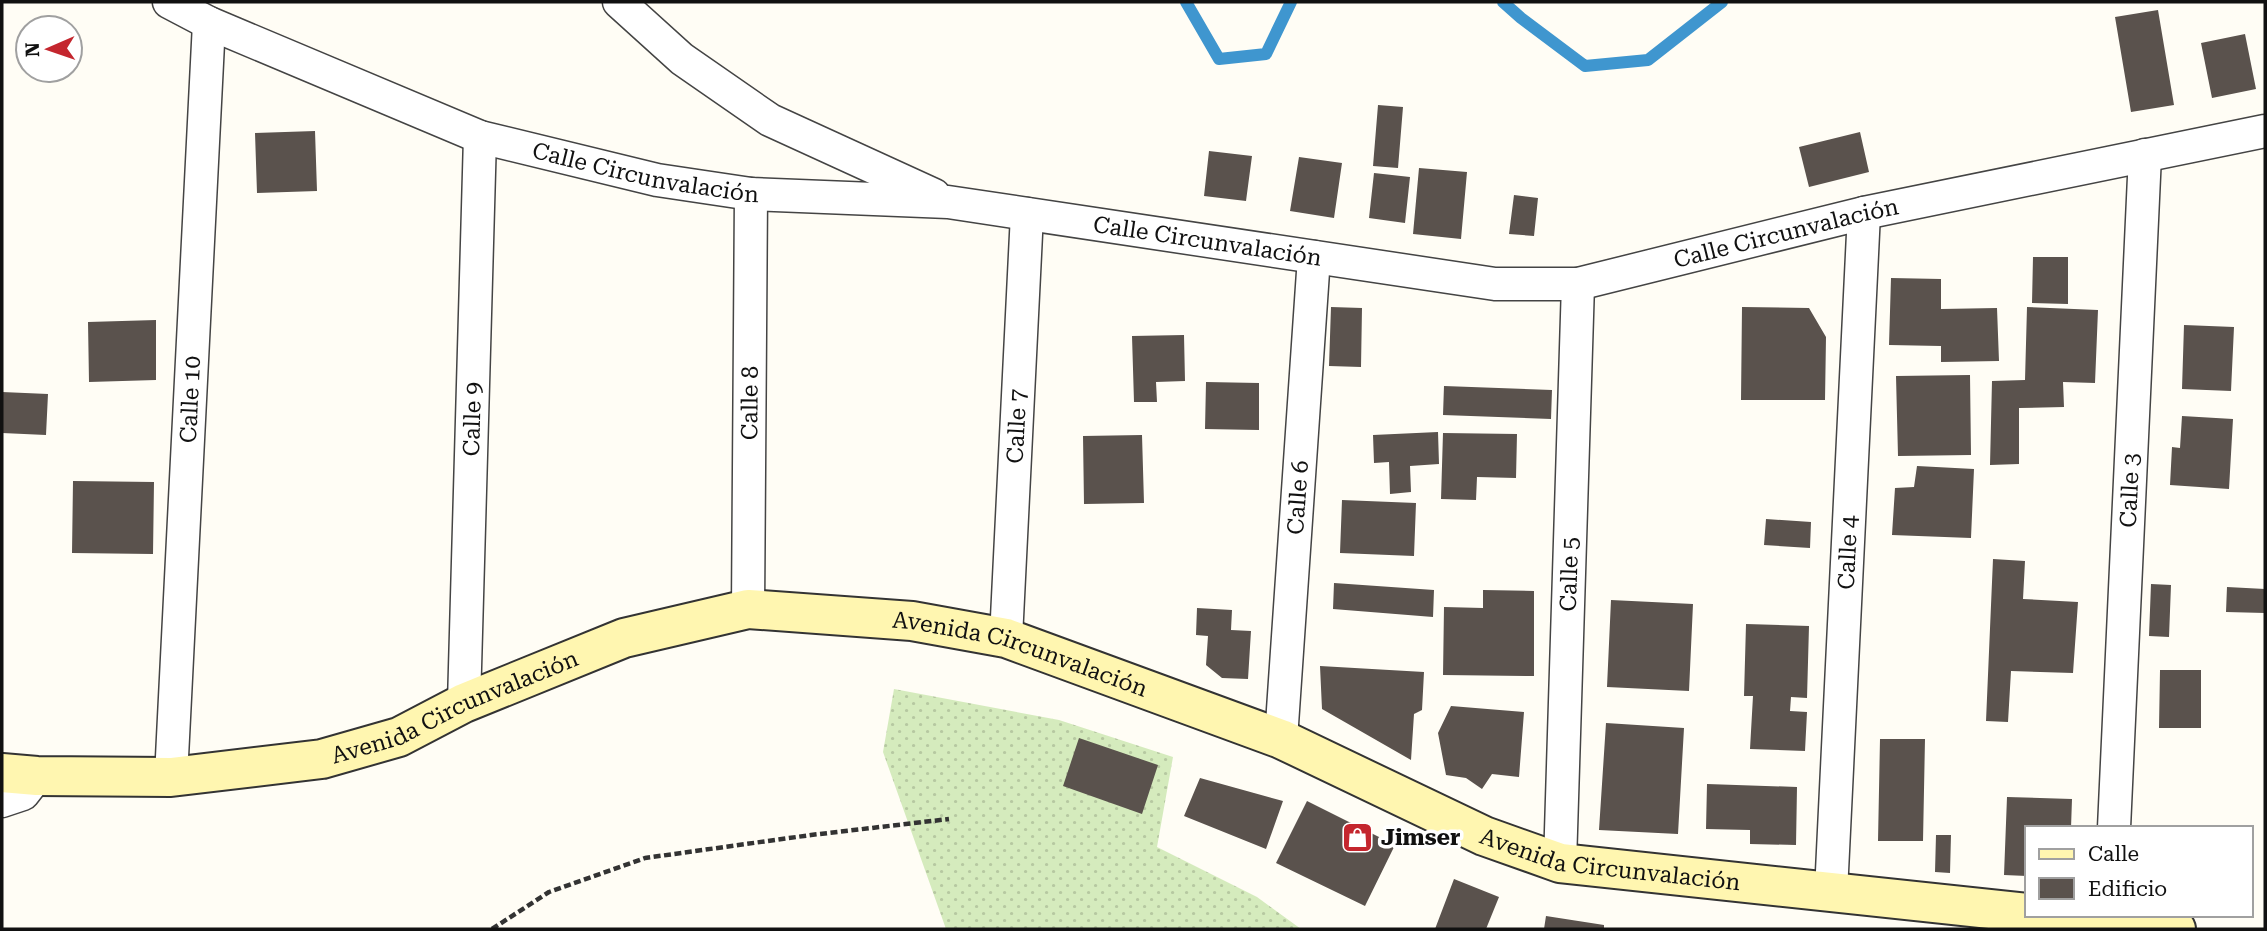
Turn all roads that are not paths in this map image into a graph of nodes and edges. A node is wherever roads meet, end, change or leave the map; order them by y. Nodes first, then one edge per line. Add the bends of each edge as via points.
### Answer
1 (169, 2) edge
2 (619, 2) edge
3 (209, 23) junction
4 (2265, 131) edge
5 (480, 136) junction
6 (2145, 155) junction
7 (751, 194) junction
8 (948, 202) junction
9 (1864, 213) junction
10 (1027, 214) junction
11 (1314, 257) junction
12 (1578, 284) junction
13 (748, 609) junction
14 (1006, 638) junction
15 (464, 703) junction
16 (1282, 739) junction
17 (20, 775) edge
18 (171, 777) junction
19 (2, 801) edge
20 (2114, 826) edge
21 (1560, 863) junction
22 (1831, 892) junction
23 (2025, 913) edge
24 (2078, 917) edge
25 (2110, 919) edge
26 (2176, 929) edge

1 - 3 street, Calle Circunvalación
2 - 8 street via 682,59 770,120
3 - 5 street, Calle Circunvalación
3 - 18 street, Calle 10
4 - 6 street, Calle Circunvalación
5 - 7 street, Calle Circunvalación via 657,180
5 - 15 street, Calle 9
6 - 9 street, Calle Circunvalación
6 - 20 street, Calle 3
7 - 8 street, Calle Circunvalación
7 - 13 street, Calle 8
8 - 10 street, Calle Circunvalación
9 - 12 street, Calle Circunvalación
9 - 22 street, Calle 4
10 - 11 street, Calle Circunvalación
10 - 14 street, Calle 7
11 - 12 street, Calle Circunvalación via 1495,284
11 - 16 street, Calle 6
12 - 21 street, Calle 5
13 - 14 street, Avenida Circunvalación via 912,621
13 - 15 street, Avenida Circunvalación via 624,638
14 - 16 street, Avenida Circunvalación
15 - 18 street, Avenida Circunvalación via 399,737 322,758
16 - 21 street, Avenida Circunvalación via 1484,836
17 - 18 street, Avenida Circunvalación
17 - 19 street via 23,794
21 - 22 street, Avenida Circunvalación
22 - 23 street, Avenida Circunvalación
24 - 25 street
25 - 26 street

